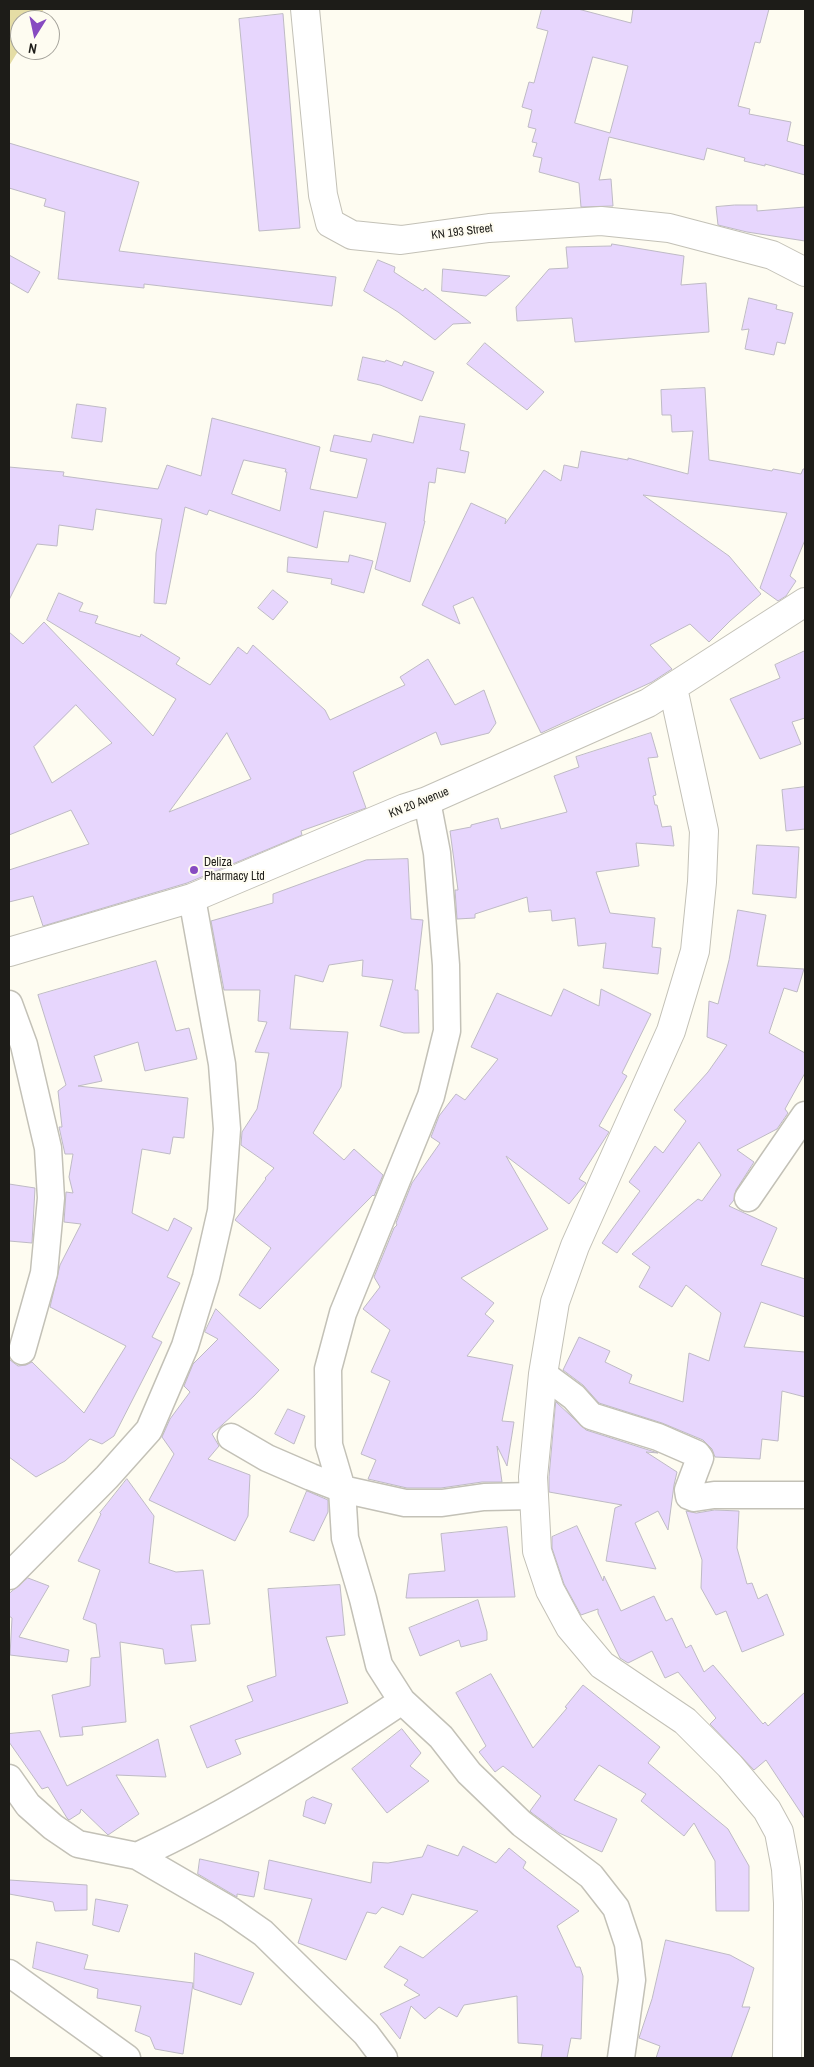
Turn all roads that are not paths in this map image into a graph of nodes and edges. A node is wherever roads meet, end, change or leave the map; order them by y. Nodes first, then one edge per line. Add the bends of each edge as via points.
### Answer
1 (305, 9) edge
2 (805, 272) edge
3 (805, 602) edge
4 (673, 688) junction
5 (427, 801) junction
6 (192, 898) junction
7 (9, 952) edge
8 (9, 1004) edge
9 (805, 1115) edge
10 (748, 1198) dead end
11 (22, 1352) dead end
12 (543, 1374) junction
13 (231, 1437) dead end
14 (342, 1489) junction
15 (805, 1495) edge
16 (534, 1496) junction
17 (9, 1576) edge
18 (402, 1701) junction
19 (9, 1778) edge
20 (137, 1856) junction
21 (9, 1973) edge
22 (127, 2058) edge
23 (384, 2058) edge
24 (621, 2058) edge
25 (787, 2058) edge

1 - 2 street, KN 193 Street via 323,194 330,223 352,235 401,240 489,228 601,221 669,228 772,255
3 - 4 street, KN 20 Avenue
4 - 5 street, KN 20 Avenue via 648,703
4 - 12 street via 704,832 695,951 671,1031 619,1145 555,1302
5 - 6 street, KN 20 Avenue
5 - 14 street via 439,871 447,1031 431,1096 343,1314 328,1369 329,1445
6 - 7 street, KN 20 Avenue
6 - 17 street via 222,1064 227,1129 221,1211 206,1277 185,1346 149,1430
8 - 11 street via 24,1045 48,1148 51,1198 44,1272
9 - 10 street
12 - 15 street via 574,1397 591,1416 658,1437 697,1454 700,1458 688,1490 689,1496
12 - 16 street
13 - 14 street via 267,1458
14 - 16 street via 404,1503
14 - 18 street via 345,1538 378,1665
16 - 25 street via 537,1551 550,1590 570,1627 602,1665 685,1721 730,1766 767,1810 779,1832 788,1904
18 - 20 street via 264,1789
18 - 24 street via 522,1824 591,1876 616,1908 628,1944 632,1980
19 - 20 street via 28,1805 78,1844
20 - 23 street via 263,1933 366,2034
21 - 22 street

